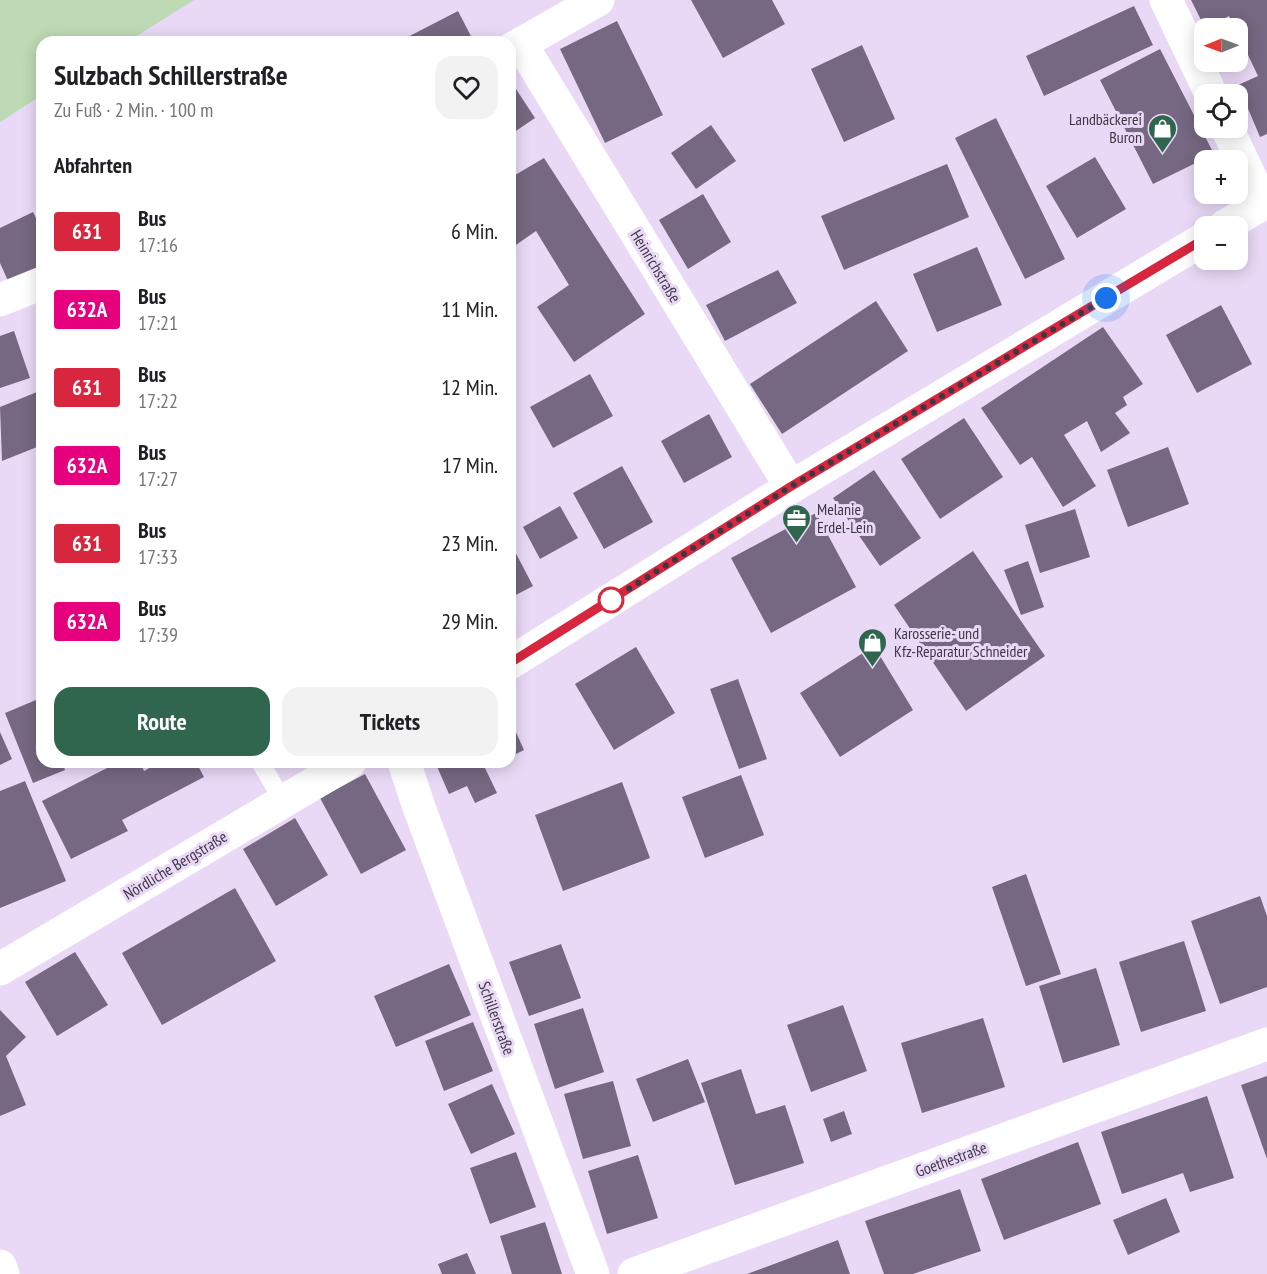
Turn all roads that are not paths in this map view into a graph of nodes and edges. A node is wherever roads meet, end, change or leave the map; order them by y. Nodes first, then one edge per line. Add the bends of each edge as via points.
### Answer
1 (598, 0) edge
2 (1166, 0) edge
3 (516, 47) edge
4 (1206, 84) edge
5 (1232, 138) edge
6 (1265, 203) edge
7 (1242, 216) edge
8 (1194, 245) edge
9 (36, 285) edge
10 (0, 300) edge
11 (790, 487) junction
12 (516, 659) edge
13 (264, 768) edge
14 (340, 768) edge
15 (406, 768) edge
16 (284, 801) junction
17 (0, 969) edge
18 (1267, 1044) edge
19 (0, 1266) edge
20 (3, 1274) edge
21 (593, 1274) edge
22 (634, 1274) edge

1 - 3 street
2 - 4 street
3 - 11 street, Heinrichstraße
5 - 6 street
6 - 7 street
8 - 11 street
9 - 10 street
11 - 12 street
13 - 16 lane
14 - 16 street, Nördliche Bergstraße
15 - 21 street, Schillerstraße
16 - 17 street, Nördliche Bergstraße
18 - 22 street, Goethestraße
19 - 20 street

